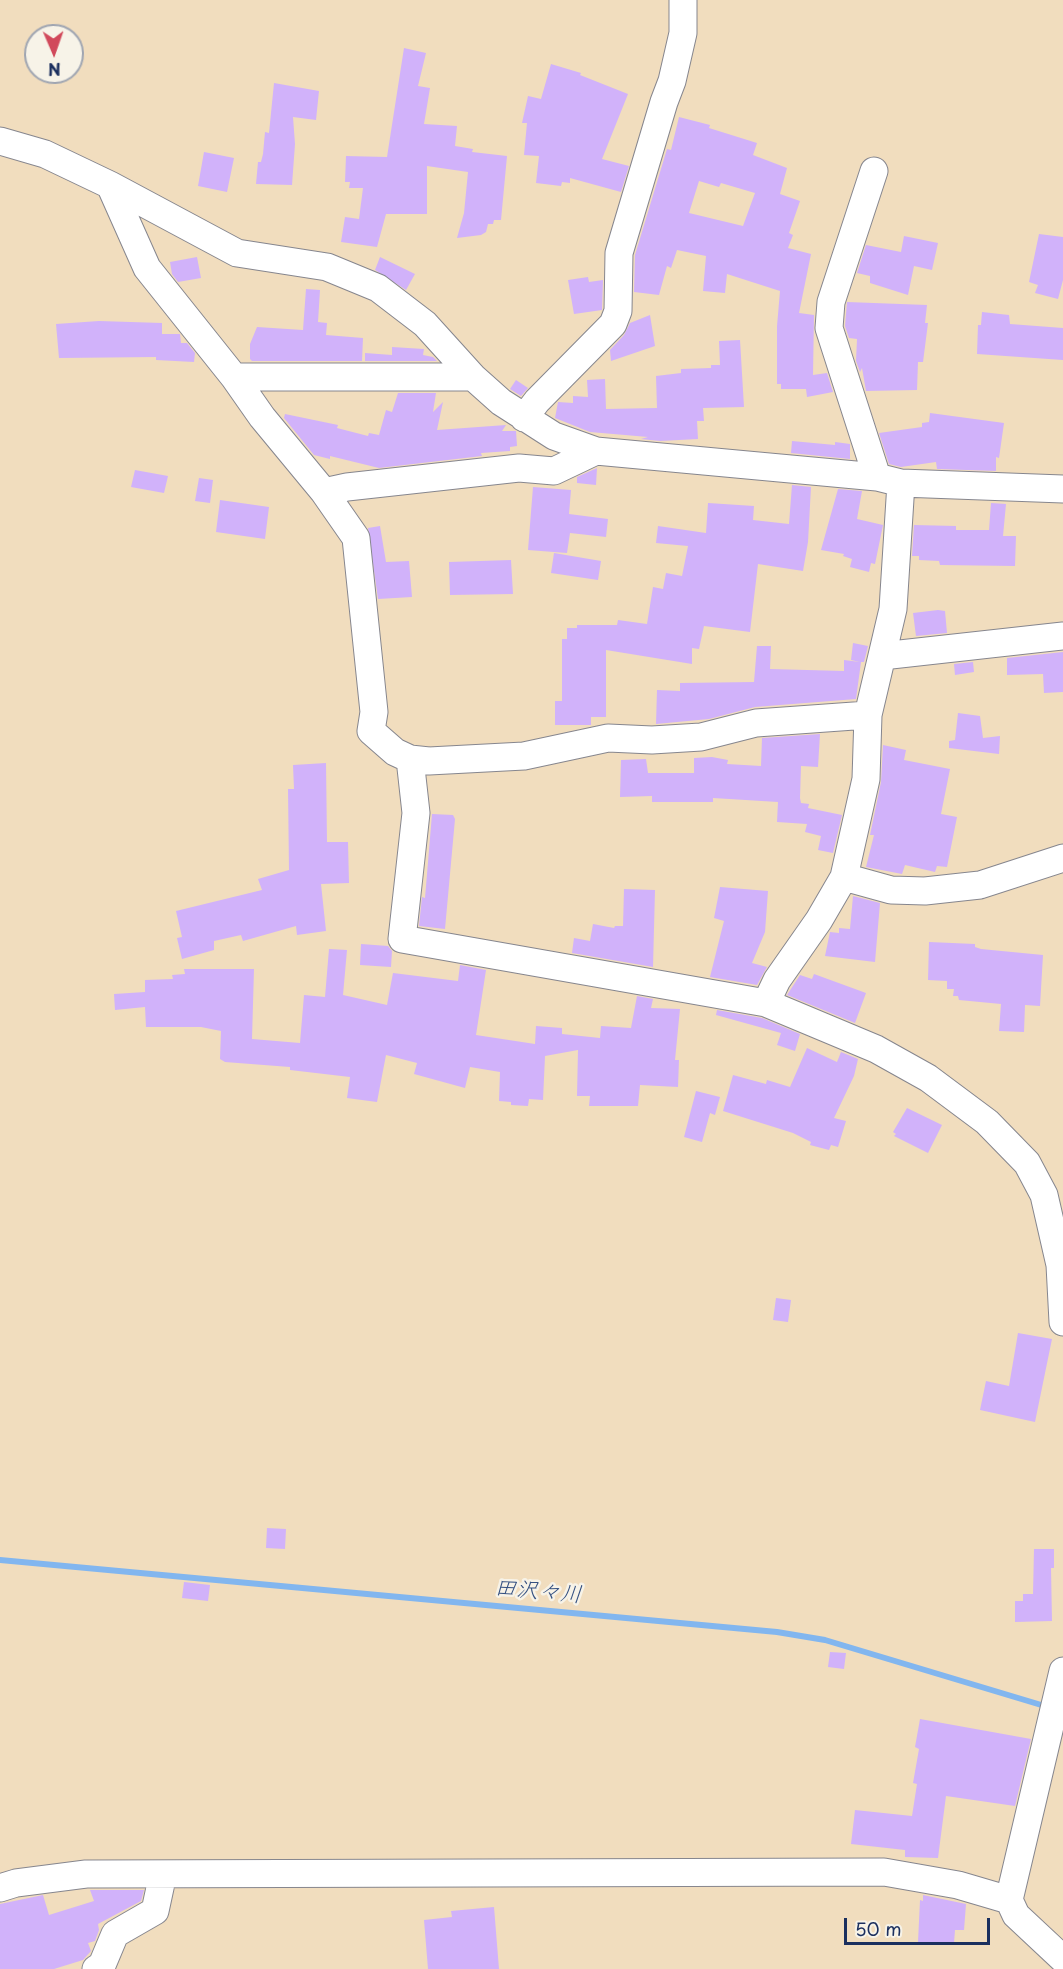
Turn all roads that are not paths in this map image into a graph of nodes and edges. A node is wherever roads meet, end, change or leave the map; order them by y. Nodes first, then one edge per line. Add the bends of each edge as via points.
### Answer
1 (683, 0) edge
2 (0, 141) edge
3 (874, 171) dead end
4 (110, 185) junction
5 (234, 377) junction
6 (473, 377) junction
7 (524, 418) junction
8 (596, 451) junction
9 (889, 480) junction
10 (1063, 489) edge
11 (324, 492) junction
12 (1063, 636) edge
13 (882, 656) junction
14 (868, 715) junction
15 (410, 759) junction
16 (1063, 858) edge
17 (844, 877) junction
18 (766, 1004) junction
19 (1063, 1322) edge
20 (1063, 1671) edge
21 (163, 1874) junction
22 (0, 1888) edge
23 (1009, 1900) junction
24 (1063, 1959) edge
25 (96, 1969) edge

1 - 7 street via 683,33 672,81 619,253 618,311 613,324
2 - 4 street via 45,154
3 - 9 street via 831,302 829,327
4 - 5 street via 147,268
4 - 6 street via 237,253 327,267 378,288 425,324
5 - 6 street
5 - 11 street
6 - 7 street
7 - 8 street
8 - 9 street
8 - 11 street via 554,471 519,468
9 - 10 street
9 - 13 street via 893,609
11 - 15 street via 356,538 374,712 371,731 395,752
12 - 13 street
13 - 14 street
14 - 15 street via 756,723 701,737 608,738 524,756
14 - 17 street via 866,779
15 - 18 street via 416,813 402,939
16 - 17 street via 980,885 925,891 891,890
17 - 18 street via 777,980
18 - 19 street via 876,1049 928,1078 987,1122 1027,1163 1044,1195 1060,1265
20 - 23 street
21 - 22 street via 86,1874
21 - 23 street via 884,1872 958,1885
21 - 25 street via 155,1911 115,1934 102,1965
23 - 24 street via 1016,1916

